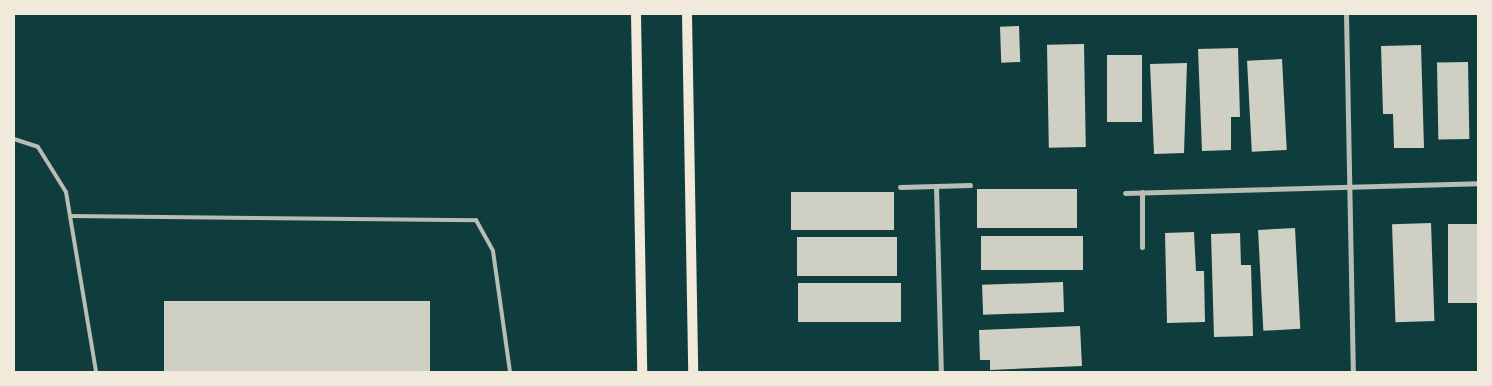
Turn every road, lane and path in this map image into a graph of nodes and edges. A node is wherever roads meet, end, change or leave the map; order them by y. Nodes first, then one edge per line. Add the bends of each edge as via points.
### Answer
1 (636, 14) edge
2 (687, 14) edge
3 (1346, 14) edge
4 (14, 139) edge
5 (1478, 183) edge
6 (936, 186) junction
7 (970, 186) dead end
8 (900, 187) dead end
9 (1348, 187) junction
10 (1142, 192) junction
11 (1124, 193) dead end
12 (70, 216) junction
13 (1142, 247) dead end
14 (96, 372) edge
15 (510, 372) edge
16 (642, 372) edge
17 (693, 372) edge
18 (941, 372) edge
19 (1353, 372) edge

1 - 16 main road
2 - 17 main road
3 - 9 street
4 - 12 lane via 38,147 66,192
5 - 9 street
6 - 7 street
6 - 8 street
6 - 18 street
9 - 10 street
9 - 19 street
10 - 11 street
10 - 13 street
12 - 14 lane
12 - 15 lane via 476,220 493,251

